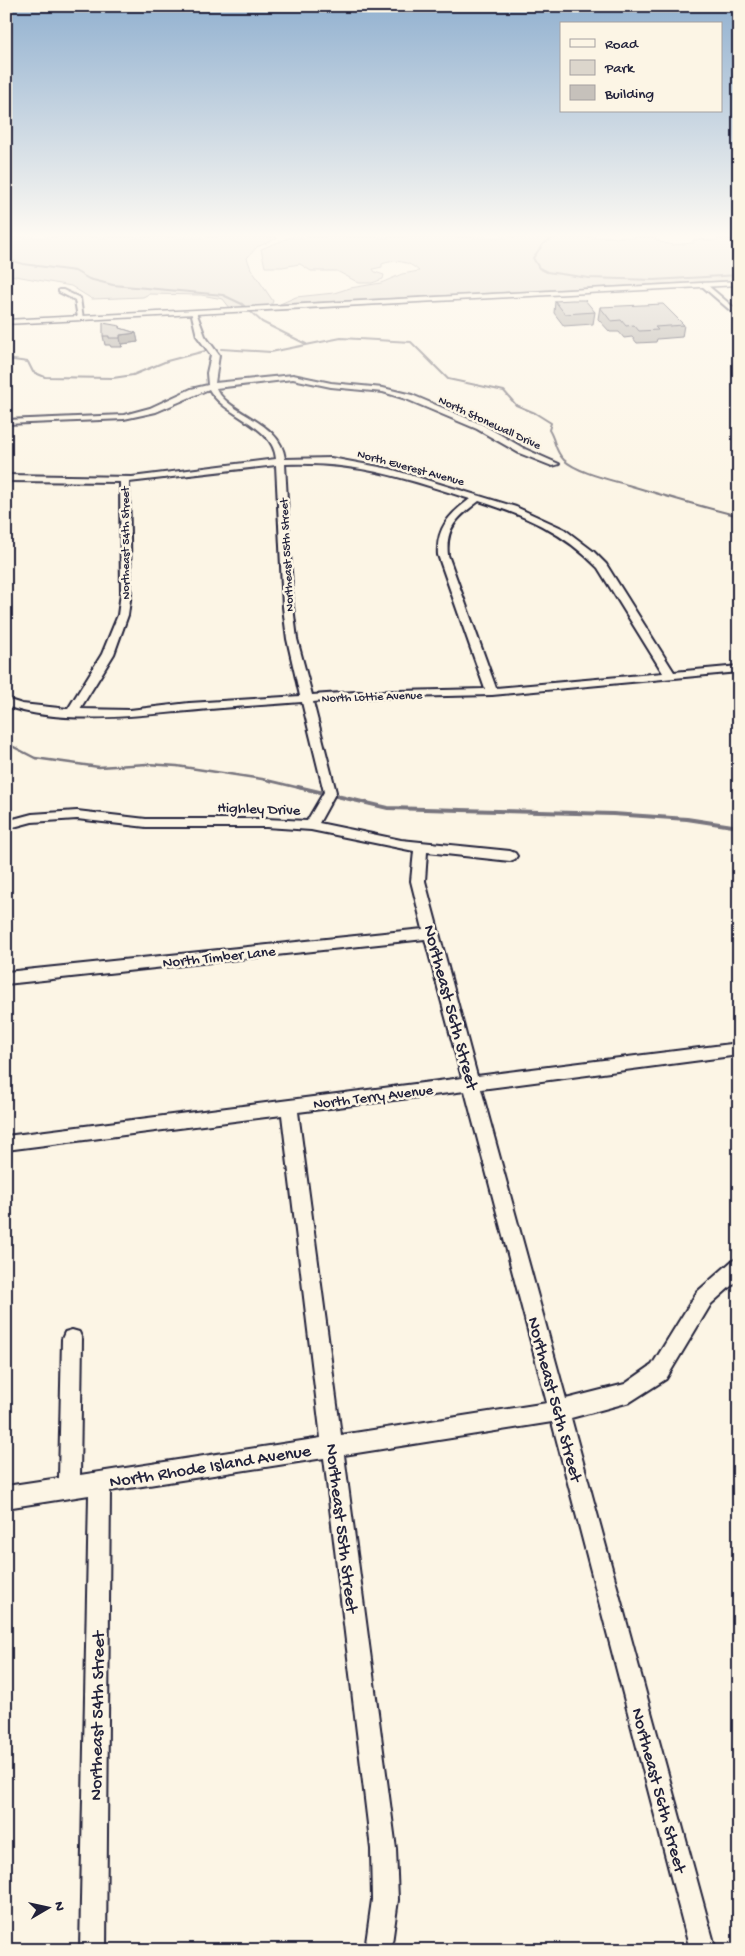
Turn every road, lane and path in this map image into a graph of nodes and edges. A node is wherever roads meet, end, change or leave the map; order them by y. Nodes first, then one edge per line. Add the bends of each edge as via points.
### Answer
1 (199, 328) edge
2 (211, 386) junction
3 (6, 422) edge
4 (281, 460) junction
5 (555, 464) dead end
6 (6, 478) edge
7 (124, 479) junction
8 (477, 498) junction
9 (739, 669) edge
10 (670, 675) junction
11 (492, 692) junction
12 (308, 699) junction
13 (6, 702) edge
14 (72, 712) junction
15 (6, 825) edge
16 (311, 826) junction
17 (421, 847) junction
18 (510, 856) dead end
19 (431, 933) junction
20 (6, 978) edge
21 (739, 1049) edge
22 (473, 1083) junction
23 (289, 1107) junction
24 (6, 1142) edge
25 (739, 1267) edge
26 (72, 1339) dead end
27 (559, 1411) junction
28 (332, 1446) junction
29 (100, 1482) junction
30 (69, 1487) junction
31 (6, 1497) edge
32 (93, 1950) edge
33 (378, 1950) edge
34 (703, 1950) edge

1 - 2 street via 215,355 210,371
2 - 3 street, North Stonewall Drive via 124,418
2 - 4 street, Northeast 55th Street via 220,400 270,435
2 - 5 street, North Stonewall Drive via 293,377 392,392 480,427
4 - 7 street, North Everest Avenue
4 - 8 street, North Everest Avenue via 365,465
4 - 12 street, Northeast 55th Street via 290,622
6 - 7 street, North Everest Avenue
7 - 14 street, Northeast 54th Street via 126,592 123,615 108,654
8 - 10 street, North Everest Avenue via 544,522 574,539 593,555
8 - 11 street via 459,511 447,526 441,541
9 - 10 street, North Lottie Avenue
10 - 11 street, North Lottie Avenue
11 - 12 street, North Lottie Avenue
12 - 14 street, North Lottie Avenue via 130,714
12 - 16 street, Northeast 55th Street via 330,792
13 - 14 street, North Lottie Avenue via 37,710
15 - 16 street, Highley Drive via 32,818 78,815 146,823 258,822
16 - 17 street, Highley Drive
17 - 18 street, Highley Drive
17 - 19 street, Northeast 56th Street via 418,881
19 - 20 street, North Timber Lane
19 - 22 street, Northeast 56th Street
21 - 22 street, North Terry Avenue
22 - 23 street, North Terry Avenue
22 - 27 street, Northeast 56th Street
23 - 24 street, North Terry Avenue
23 - 28 street, Northeast 55th Street
25 - 27 street, North Rhode Island Avenue via 704,1298 659,1372 630,1392
26 - 30 street
27 - 28 street, North Rhode Island Avenue
27 - 34 street, Northeast 56th Street
28 - 29 street, North Rhode Island Avenue
28 - 33 street, Northeast 55th Street via 385,1863 385,1902
29 - 30 street, North Rhode Island Avenue
29 - 32 street, Northeast 54th Street
30 - 31 street, North Rhode Island Avenue

